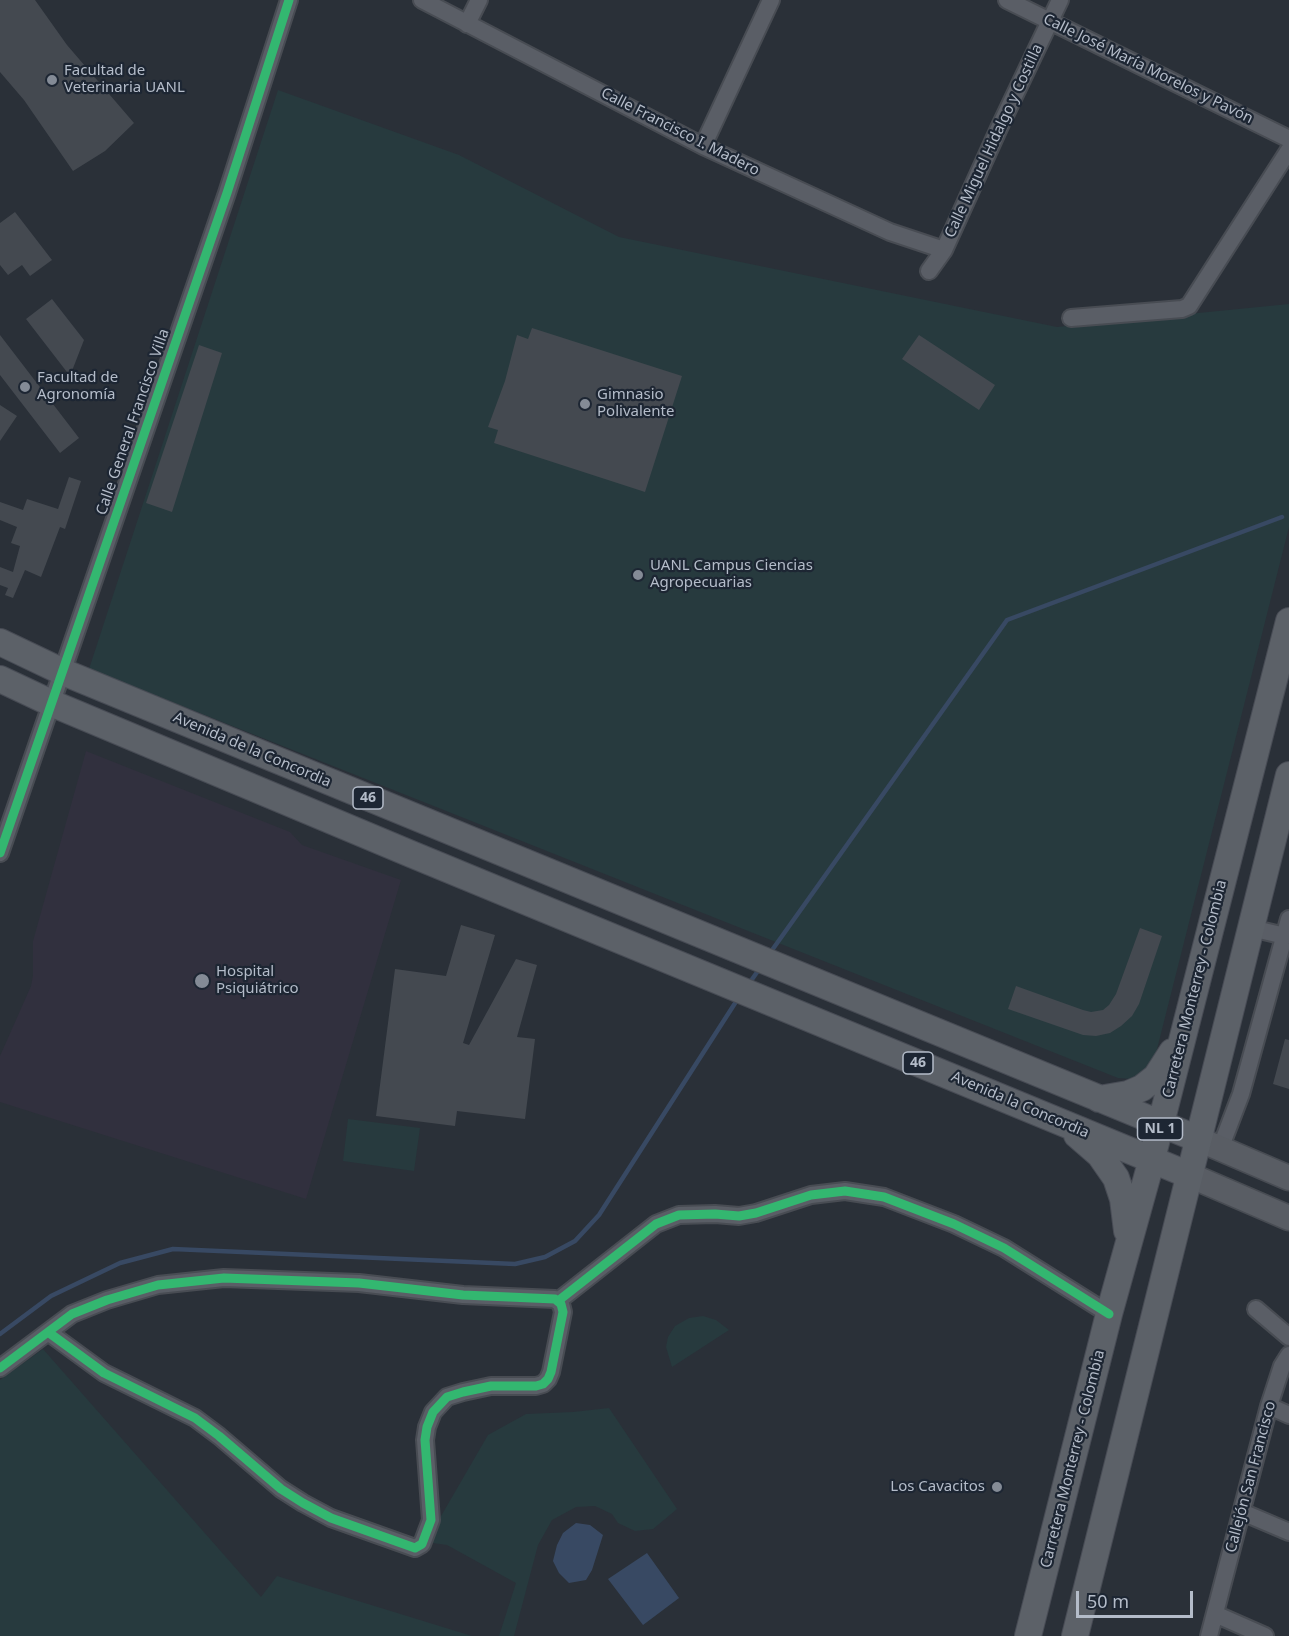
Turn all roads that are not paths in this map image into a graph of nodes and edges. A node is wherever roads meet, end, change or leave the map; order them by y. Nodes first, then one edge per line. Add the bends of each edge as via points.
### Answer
1 (289, 0) edge
2 (422, 0) edge
3 (479, 0) edge
4 (771, 0) edge
5 (1008, 0) edge
6 (1060, 0) edge
7 (1050, 21) junction
8 (467, 24) junction
9 (1289, 139) edge
10 (703, 146) junction
11 (1289, 150) edge
12 (944, 250) junction
13 (929, 271) dead end
14 (1071, 318) dead end
15 (1289, 621) edge
16 (0, 642) edge
17 (63, 672) junction
18 (0, 679) edge
19 (51, 703) junction
20 (1289, 775) edge
21 (0, 853) edge
22 (1251, 928) junction
23 (1287, 928) edge
24 (1183, 1036) junction
25 (1099, 1099) junction
26 (1063, 1123) junction
27 (1161, 1124) junction
28 (1209, 1144) junction
29 (1152, 1160) junction
30 (1189, 1175) junction
31 (1289, 1178) edge
32 (1289, 1218) edge
33 (1129, 1240) junction
34 (558, 1301) junction
35 (1256, 1309) dead end
36 (1109, 1314) junction
37 (48, 1332) junction
38 (1289, 1337) edge
39 (1289, 1355) edge
40 (0, 1368) edge
41 (1269, 1406) junction
42 (1289, 1415) edge
43 (1242, 1512) junction
44 (1289, 1532) edge
45 (1215, 1614) junction
46 (1028, 1636) edge
47 (1075, 1636) edge
48 (1209, 1636) edge
49 (1265, 1636) edge

1 - 17 street, Calle General Francisco Villa
2 - 8 street, Calle Francisco I. Madero
3 - 8 street
4 - 10 street
5 - 7 street, Calle José María Morelos y Pavón
6 - 7 street, Calle Miguel Hidalgo y Costilla
7 - 9 street, Calle José María Morelos y Pavón
7 - 12 street, Calle Miguel Hidalgo y Costilla
8 - 10 street, Calle Francisco I. Madero
10 - 12 street, Calle Francisco I. Madero via 890,232
11 - 14 street via 1189,306
12 - 13 street, Calle Miguel Hidalgo y Costilla
15 - 24 main road, Carretera Monterrey - Colombia / NL 1
16 - 17 main road, Avenida de la Concordia / 46
17 - 19 street, Calle General Francisco Villa
17 - 25 main road, Avenida de la Concordia / 46
18 - 19 main road, 46
19 - 21 street, Calle General Francisco Villa
19 - 26 main road, Avenida la Concordia / 46
20 - 22 main road, NL 1
22 - 23 street
22 - 28 main road, NL 1
23 - 28 street via 1241,1094
24 - 25 main road via 1149,1083 1135,1092
24 - 27 main road, Carretera Monterrey - Colombia / NL 1
25 - 27 main road, 46
26 - 29 main road, Avenida la Concordia / 46
26 - 33 main road via 1101,1155 1116,1178
27 - 28 main road, 46
27 - 29 main road, Carretera Monterrey - Colombia / NL 1
28 - 30 main road, NL 1
28 - 31 main road, 46
29 - 30 main road, Avenida la Concordia / 46
29 - 33 main road, Carretera Monterrey - Colombia / NL 1
30 - 32 main road, Avenida la Concordia / 46
30 - 47 main road, NL 1
33 - 36 main road, Carretera Monterrey - Colombia / NL 1
34 - 36 street via 663,1221 679,1215 739,1216 811,1195 845,1191 884,1197 954,1224 1004,1248
34 - 37 street via 358,1283 224,1278 158,1285 107,1300 72,1314
34 - 37 street via 563,1312 548,1379 543,1384 491,1386 463,1392 447,1397 433,1412 425,1440 431,1520 422,1545 415,1548 331,1518 303,1503 195,1418 104,1373
35 - 38 street
36 - 46 main road, Carretera Monterrey - Colombia / NL 1
37 - 40 street
39 - 41 street, Callejón San Francisco
41 - 42 street
41 - 43 street, Callejón San Francisco
43 - 44 street
43 - 45 street, Callejón San Francisco
45 - 48 street, Callejón San Francisco
45 - 49 street

